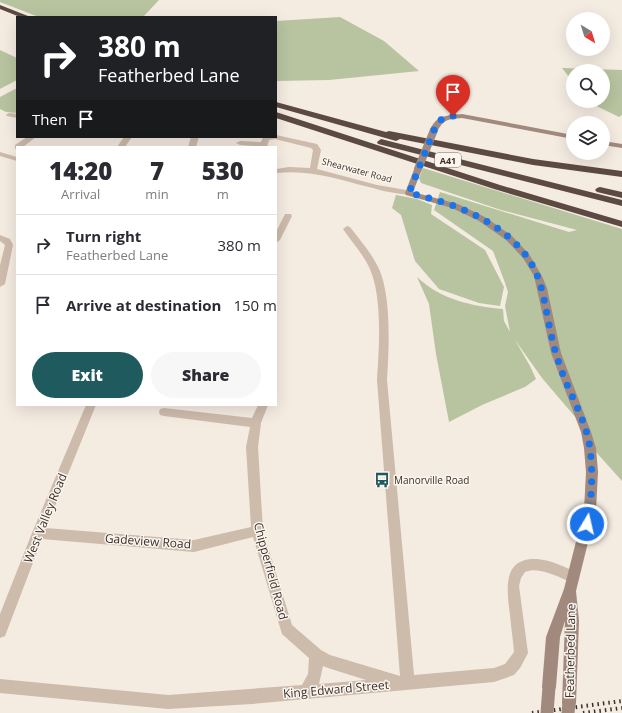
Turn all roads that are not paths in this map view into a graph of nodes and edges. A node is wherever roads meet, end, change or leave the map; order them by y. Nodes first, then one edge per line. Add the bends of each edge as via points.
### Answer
1 (0, 7) edge
2 (0, 13) edge
3 (23, 16) edge
4 (16, 20) edge
5 (277, 104) edge
6 (277, 111) edge
7 (277, 115) edge
8 (372, 131) junction
9 (566, 136) edge
10 (277, 137) edge
11 (30, 138) edge
12 (270, 138) edge
13 (240, 144) edge
14 (610, 144) edge
15 (18, 146) edge
16 (264, 146) edge
17 (622, 146) edge
18 (16, 148) edge
19 (3, 155) edge
20 (16, 159) edge
21 (277, 170) edge
22 (312, 170) junction
23 (622, 174) edge
24 (409, 193) junction
25 (622, 195) edge
26 (622, 203) edge
27 (288, 216) dead end
28 (622, 224) edge
29 (347, 229) dead end
30 (0, 238) edge
31 (277, 238) edge
32 (0, 284) edge
33 (91, 406) edge
34 (263, 406) edge
35 (164, 412) dead end
36 (256, 423) junction
37 (258, 531) junction
38 (38, 533) junction
39 (572, 583) junction
40 (0, 631) edge
41 (316, 655) junction
42 (406, 683) junction
43 (0, 686) edge
44 (307, 691) junction
45 (568, 708) edge
46 (547, 713) edge

1 - 3 highway
2 - 4 highway
5 - 8 highway, A41
6 - 26 highway, A41 via 401,148
7 - 28 highway via 497,187
8 - 23 highway, A41 via 532,162
8 - 25 highway, A41 via 472,159
9 - 24 street, bridge via 462,116 442,119 437,123
10 - 22 street via 314,146 316,150
11 - 15 street
12 - 16 street via 266,139
13 - 16 street
14 - 17 street
18 - 19 street
19 - 20 street
21 - 22 street, Shearwater Road
22 - 24 street, Shearwater Road via 375,187
24 - 39 street, Featherbed Lane via 455,206 491,224 518,246 538,276 556,353 590,448 590,510
27 - 31 street
29 - 42 street via 373,265 380,284 384,340 382,380 396,520
30 - 32 street via 10,245
33 - 38 street, West Valley Road
34 - 36 street, Chipperfield Road
35 - 36 street
36 - 37 street, Chipperfield Road via 252,447
37 - 38 street, Gadeview Road via 194,546
37 - 41 street, Chipperfield Road via 287,629
38 - 40 street, West Valley Road
39 - 42 street, King Edward Street via 541,565 527,565 519,570 514,586 521,653 509,670 494,675
39 - 45 street, Featherbed Lane
39 - 46 street, Featherbed Lane, bridge via 553,637
41 - 42 street, Chipperfield Road via 339,665
41 - 44 street via 316,672
42 - 44 street, King Edward Street
43 - 44 street, King Edward Street via 168,702 221,700

